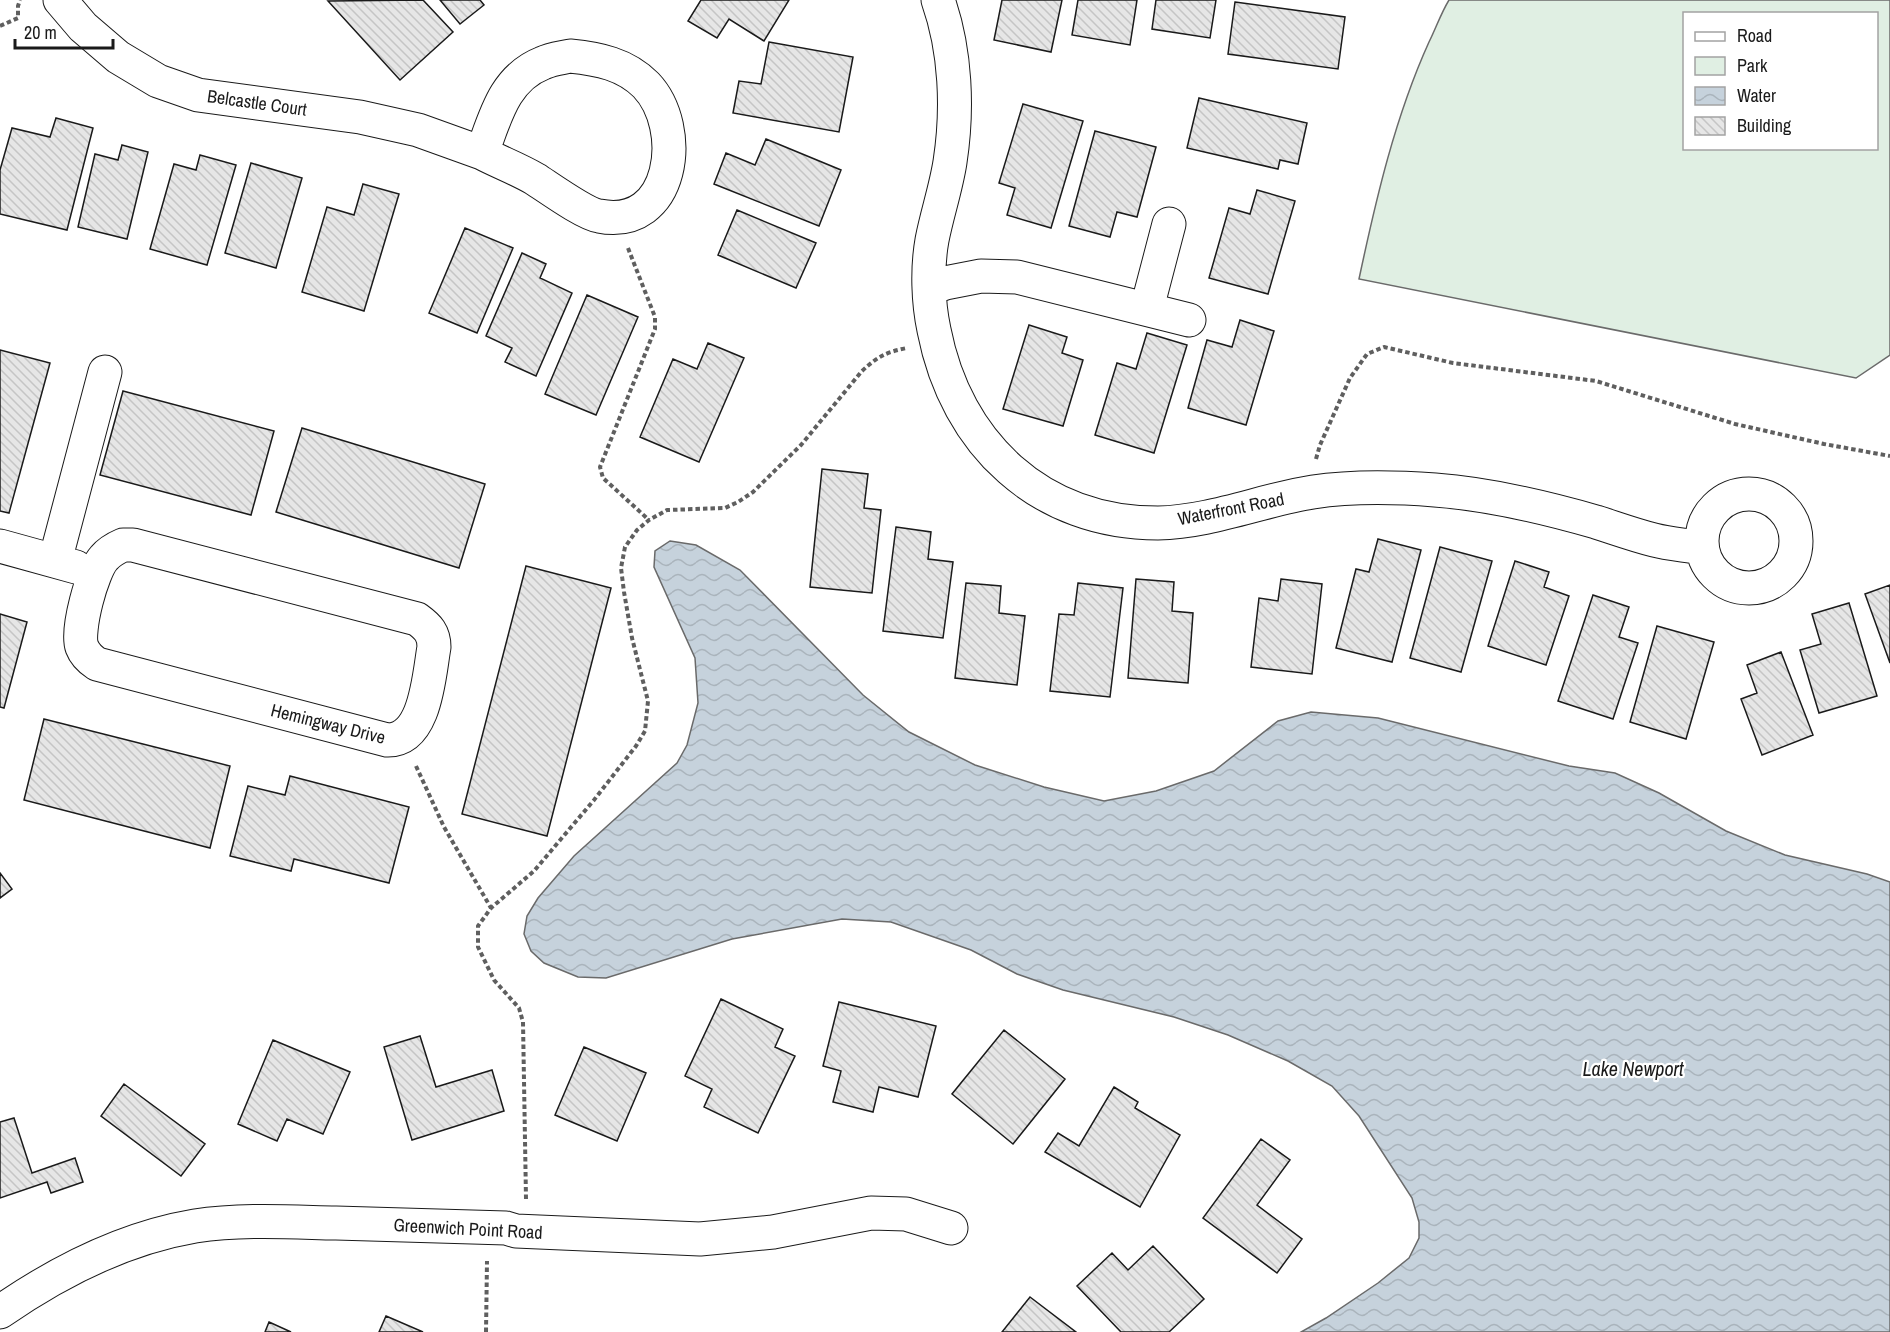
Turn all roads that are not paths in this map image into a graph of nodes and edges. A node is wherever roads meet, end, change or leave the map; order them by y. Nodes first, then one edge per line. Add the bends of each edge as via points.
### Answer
1 (60, 0) edge
2 (938, 0) edge
3 (482, 153) junction
4 (1169, 224) dead end
5 (929, 289) junction
6 (1146, 308) junction
7 (1189, 320) dead end
8 (105, 372) dead end
9 (0, 546) edge
10 (1702, 548) dead end
11 (55, 561) junction
12 (95, 573) junction
13 (951, 1228) dead end
14 (0, 1312) edge

1 - 3 street, Belcastle Court via 83,27 118,57 158,81 198,95 360,117 418,130
2 - 5 street, Waterfront Road via 952,63 954,111 950,162 931,243
3 - 3 street via 505,94 522,74 544,62 570,56 599,59 624,69 646,86 658,104 667,130 669,157 663,185 653,201 639,213 617,219 595,216
4 - 6 street
5 - 6 street via 981,276 1017,277
5 - 10 street, Waterfront Road via 934,330 946,374 966,418 991,451 1021,480 1058,501 1095,515 1159,523 1204,518 1314,492 1435,490 1502,498 1656,541
6 - 7 street
8 - 11 street
9 - 11 street
11 - 12 street
12 - 12 street, Hemingway Drive via 108,553 123,545 133,545 417,619 434,638 421,713 415,725 402,736 387,740 97,664 82,649 80,635
13 - 14 street, Greenwich Point Road via 906,1214 871,1213 773,1233 700,1239 254,1220 195,1226 88,1259 37,1286

